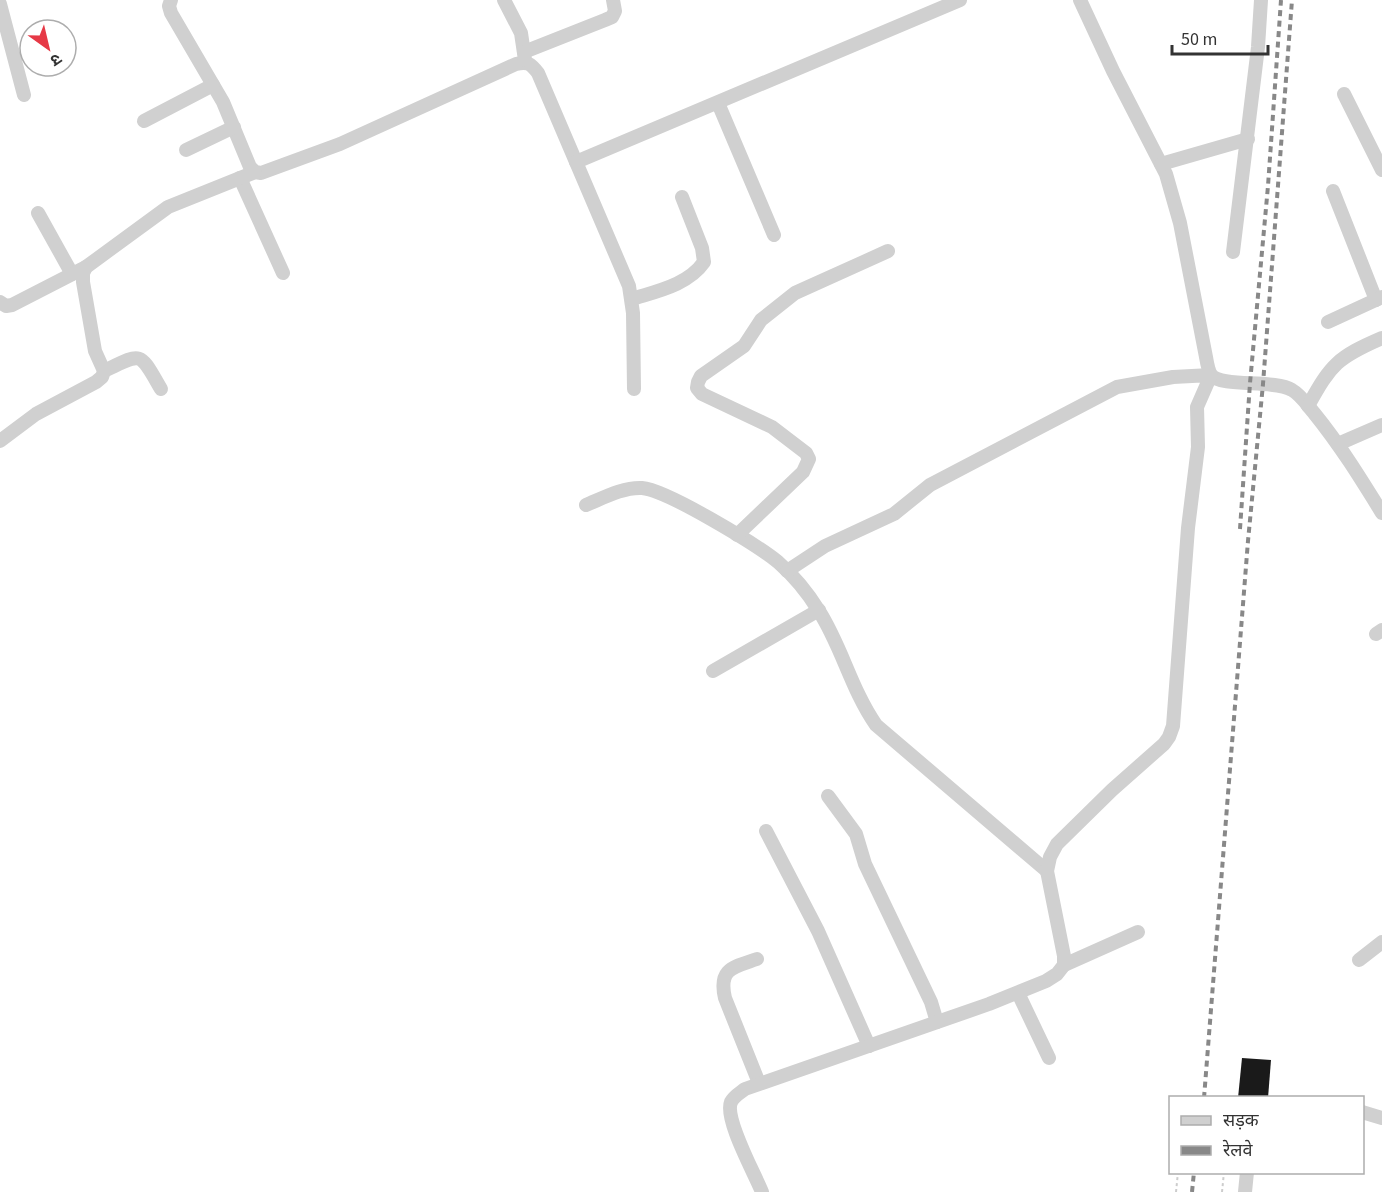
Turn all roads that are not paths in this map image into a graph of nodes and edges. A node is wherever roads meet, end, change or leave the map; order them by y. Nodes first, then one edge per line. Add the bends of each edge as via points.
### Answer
1 (171, 0) edge
2 (505, 0) edge
3 (613, 0) edge
4 (960, 0) edge
5 (1080, 0) edge
6 (1261, 0) edge
7 (0, 4) edge
8 (525, 57) junction
9 (213, 85) junction
10 (1344, 94) dead end
11 (24, 95) dead end
12 (718, 103) junction
13 (144, 121) dead end
14 (234, 127) junction
15 (1248, 139) junction
16 (186, 150) dead end
17 (576, 162) junction
18 (1161, 164) junction
19 (1382, 170) edge
20 (255, 172) junction
21 (240, 178) junction
22 (1333, 191) dead end
23 (681, 197) dead end
24 (38, 213) dead end
25 (774, 235) dead end
26 (888, 251) dead end
27 (1233, 252) dead end
28 (86, 267) junction
29 (283, 273) dead end
30 (72, 274) junction
31 (1379, 298) edge
32 (632, 299) junction
33 (0, 302) edge
34 (1328, 322) dead end
35 (1382, 338) edge
36 (104, 371) junction
37 (1211, 375) junction
38 (161, 389) dead end
39 (634, 389) dead end
40 (1308, 406) junction
41 (1382, 425) edge
42 (0, 441) edge
43 (1338, 444) junction
44 (586, 505) dead end
45 (1382, 513) edge
46 (736, 535) junction
47 (787, 571) junction
48 (819, 610) junction
49 (713, 671) dead end
50 (828, 796) dead end
51 (766, 831) dead end
52 (1047, 871) junction
53 (1138, 932) dead end
54 (1382, 942) edge
55 (757, 959) dead end
56 (1359, 960) dead end
57 (1064, 965) junction
58 (1018, 993) junction
59 (937, 1022) junction
60 (869, 1046) junction
61 (1049, 1058) dead end
62 (759, 1083) junction
63 (1364, 1113) edge
64 (1382, 1118) edge
65 (1246, 1174) edge
66 (762, 1192) edge
67 (1245, 1192) edge

1 - 9 street via 171,13
2 - 8 street via 521,33
3 - 8 street via 615,11 605,20
4 - 12 street
5 - 18 street
6 - 15 street
7 - 11 street
8 - 17 street via 538,73
8 - 20 street via 340,144
9 - 13 street
9 - 14 street
10 - 19 street
12 - 17 street
12 - 25 street
14 - 16 street
14 - 20 street
15 - 18 street
15 - 27 street
17 - 32 street
18 - 37 street via 1174,197
20 - 21 street
21 - 28 street via 168,207
21 - 29 street
22 - 31 street
23 - 32 street via 704,262 680,282
24 - 30 street
26 - 46 street via 795,293 761,320 744,346 701,376 697,388 702,394 772,427 809,459 803,472
28 - 30 street
28 - 36 street via 83,282 91,336
30 - 33 street via 12,305
31 - 34 street
32 - 39 street
35 - 40 street via 1353,351 1331,367
36 - 38 street via 140,357
36 - 42 street via 96,382 36,414
37 - 40 street via 1227,381 1281,386
37 - 47 street via 1117,387 930,485 894,514 825,546
37 - 52 street via 1197,407 1198,447 1169,737 1057,844
40 - 43 street
41 - 43 street
43 - 45 street
44 - 46 street via 623,491 653,490
46 - 47 street
47 - 48 street
48 - 49 street
48 - 52 street via 863,707 876,725
50 - 59 street via 856,834 865,864
51 - 60 street via 818,931
52 - 57 street
53 - 57 street
54 - 56 street
55 - 62 street via 732,968 722,984
57 - 58 street via 1058,974
58 - 59 street
58 - 61 street
59 - 60 street
60 - 62 street
62 - 66 street via 735,1096 730,1114
63 - 64 street
65 - 67 street

